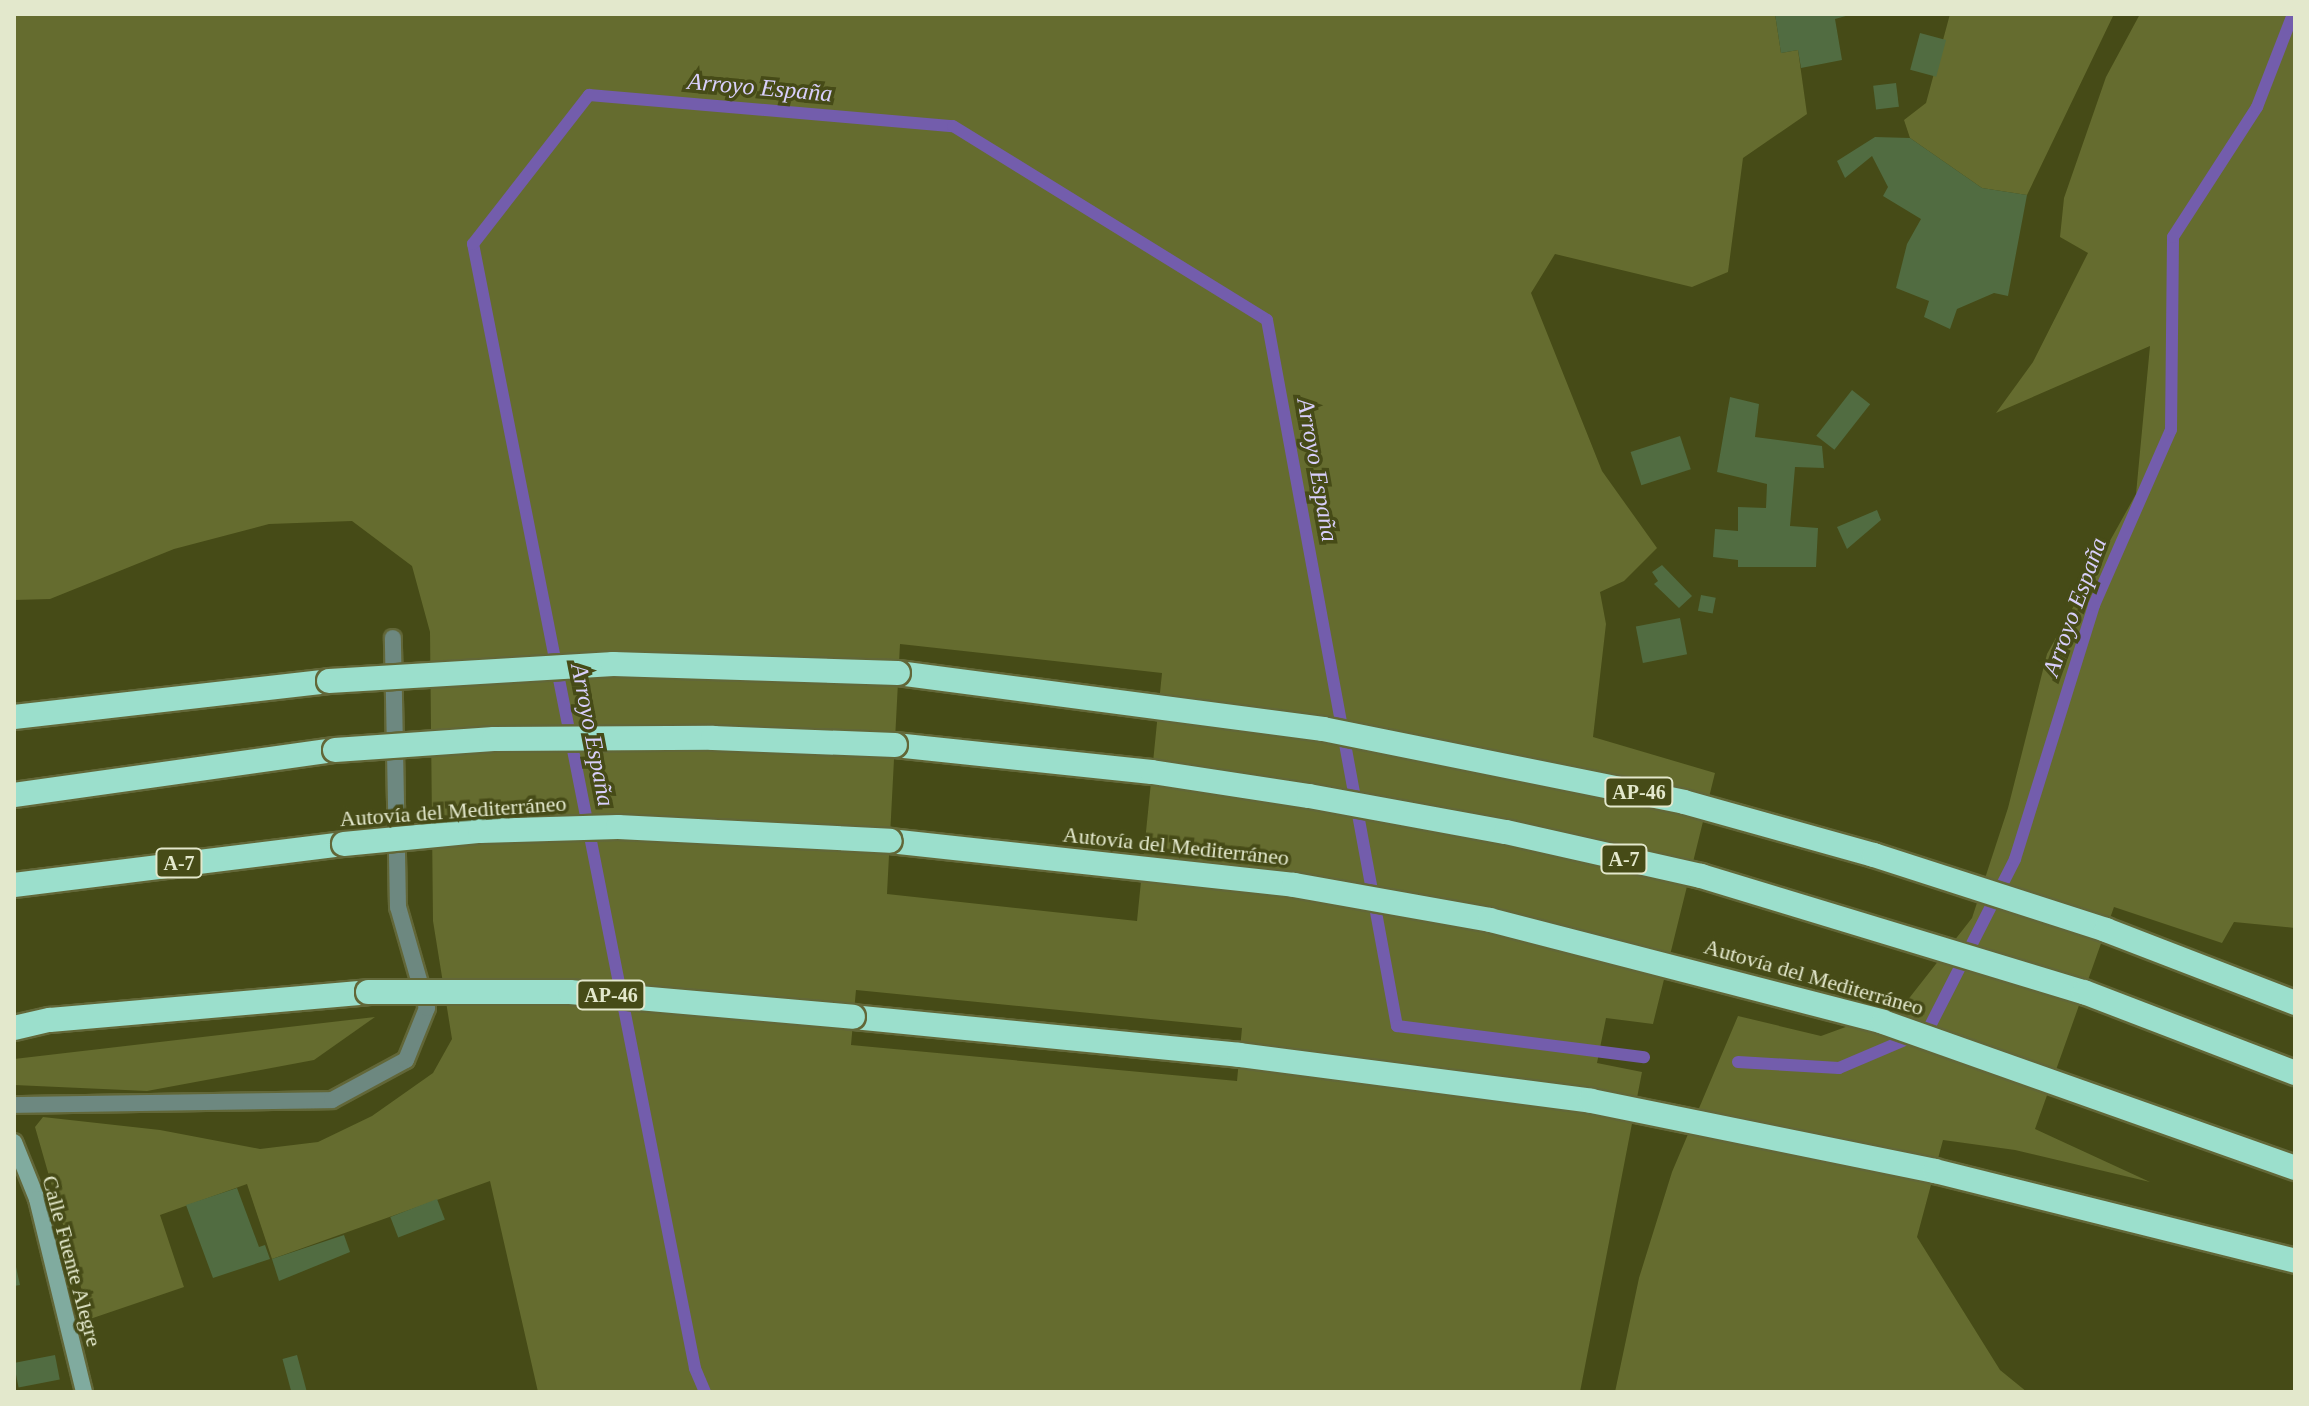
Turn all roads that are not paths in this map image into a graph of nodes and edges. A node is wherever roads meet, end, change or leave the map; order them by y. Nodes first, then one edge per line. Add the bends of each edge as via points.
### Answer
1 (393, 638) dead end
2 (14, 717) edge
3 (14, 795) edge
4 (14, 885) edge
5 (2295, 1003) edge
6 (14, 1028) edge
7 (2295, 1073) edge
8 (14, 1105) edge
9 (14, 1142) edge
10 (2295, 1168) edge
11 (2295, 1261) edge
12 (84, 1392) edge

1 - 8 street via 398,907 427,1008 406,1060 332,1100
2 - 5 highway, AP-46, bridge via 329,681 613,664 898,673 1159,704 1509,763 1684,802 1874,855 2106,930
3 - 7 highway, A-7, bridge via 335,750 494,739 713,738 895,745 1152,772 1506,832 1701,876 2084,992
4 - 10 highway, Autovía del Mediterráneo / A-7, bridge via 344,844 480,831 618,827 890,841 1294,885 1490,920 1883,1022
6 - 11 highway, AP-46, bridge via 50,1020 368,992 570,992 1239,1055 1591,1101 1935,1171
9 - 12 street, Calle Fuente Alegre via 37,1199

